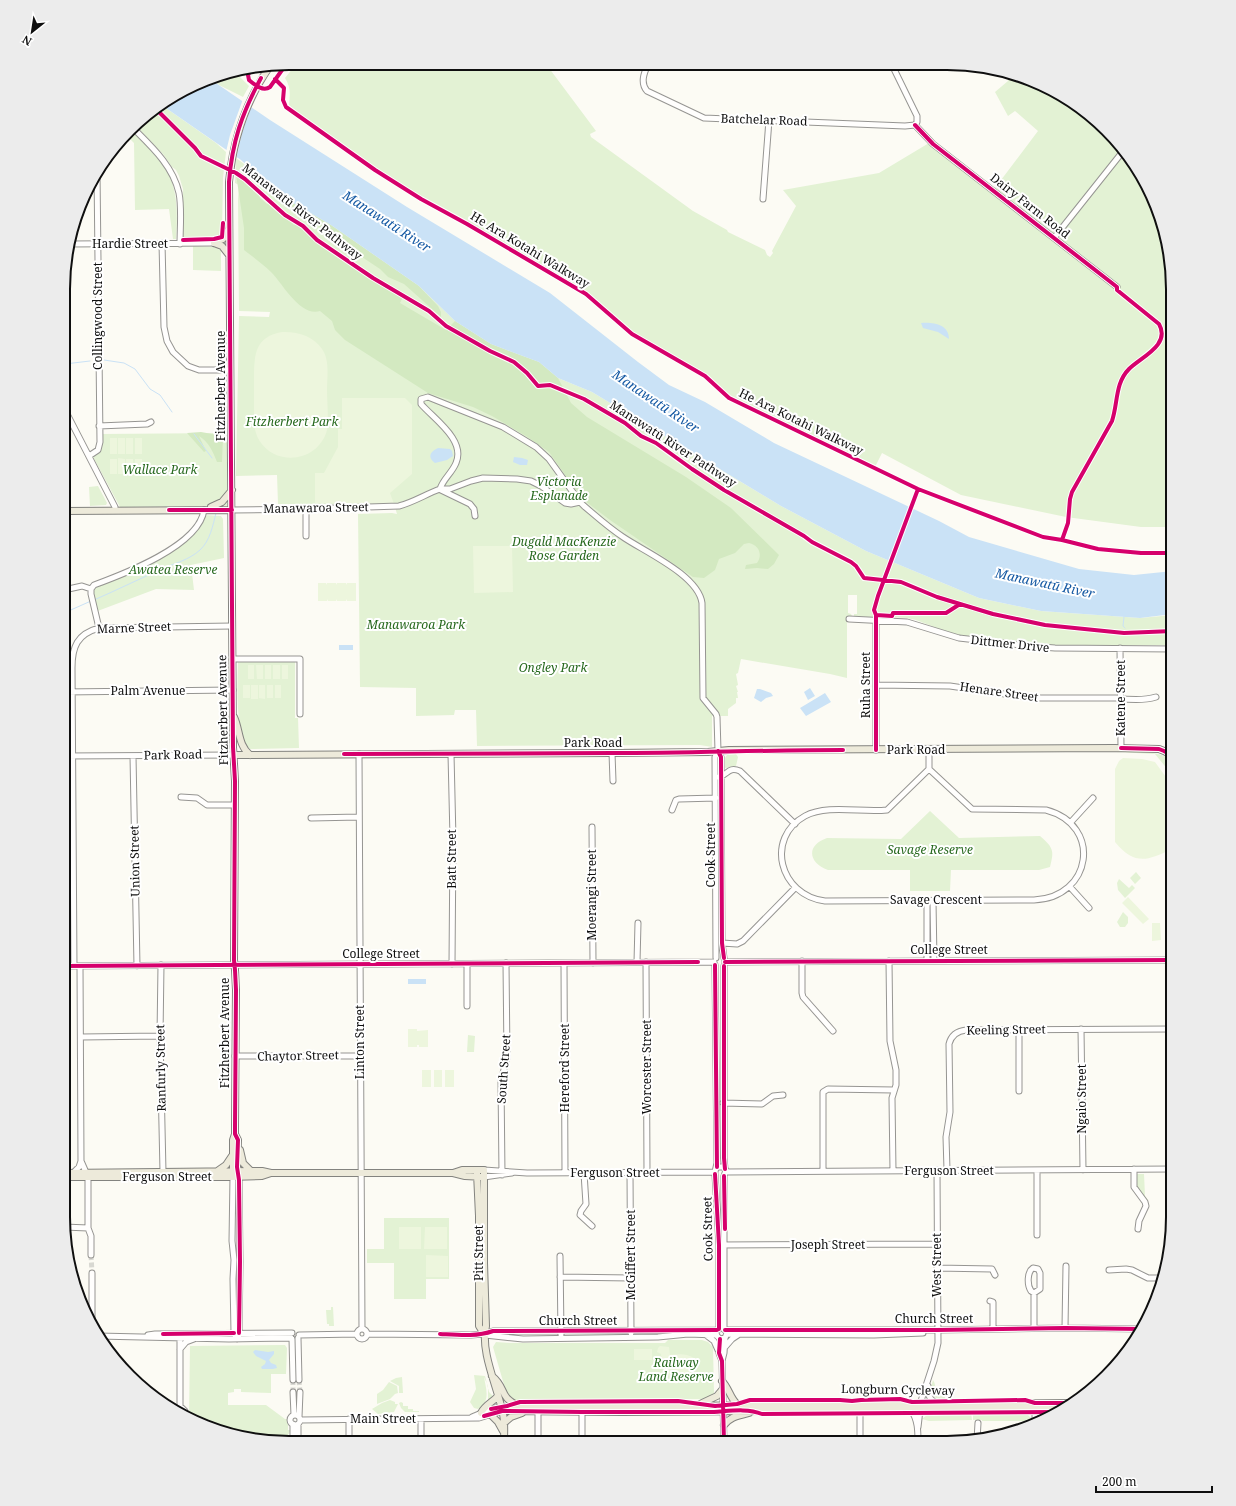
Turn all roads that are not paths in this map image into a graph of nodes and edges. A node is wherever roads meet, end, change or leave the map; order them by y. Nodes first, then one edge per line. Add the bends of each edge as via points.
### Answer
1 (646, 70) edge
2 (894, 70) edge
3 (266, 71) edge
4 (769, 120) junction
5 (916, 123) junction
6 (137, 132) edge
7 (1120, 155) edge
8 (97, 184) edge
9 (763, 199) dead end
10 (229, 227) junction
11 (1054, 238) junction
12 (162, 243) junction
13 (214, 243) junction
14 (74, 244) edge
15 (98, 244) junction
16 (180, 244) junction
17 (230, 257) junction
18 (1118, 287) dead end
19 (230, 370) junction
20 (70, 420) edge
21 (151, 422) dead end
22 (99, 426) junction
23 (89, 456) junction
24 (440, 489) junction
25 (232, 490) junction
26 (580, 502) junction
27 (306, 509) junction
28 (115, 510) junction
29 (185, 510) junction
30 (204, 510) junction
31 (232, 510) junction
32 (70, 511) edge
33 (475, 516) dead end
34 (306, 536) dead end
35 (70, 589) edge
36 (91, 589) junction
37 (849, 619) dead end
38 (876, 620) junction
39 (232, 626) junction
40 (98, 628) junction
41 (1120, 648) junction
42 (1166, 649) edge
43 (233, 659) junction
44 (876, 685) junction
45 (233, 690) junction
46 (72, 692) junction
47 (1156, 697) dead end
48 (1121, 699) junction
49 (233, 714) junction
50 (300, 714) dead end
51 (1121, 748) junction
52 (876, 750) junction
53 (929, 750) junction
54 (718, 751) junction
55 (1166, 752) edge
56 (612, 753) junction
57 (359, 754) junction
58 (451, 754) junction
59 (234, 755) junction
60 (250, 755) junction
61 (73, 756) junction
62 (133, 756) junction
63 (929, 769) junction
64 (718, 777) junction
65 (613, 781) dead end
66 (181, 797) dead end
67 (716, 798) junction
68 (1093, 798) dead end
69 (234, 805) junction
70 (672, 810) dead end
71 (359, 817) junction
72 (311, 818) dead end
73 (1071, 822) junction
74 (795, 824) junction
75 (592, 827) dead end
76 (719, 856) junction
77 (795, 888) junction
78 (1070, 888) junction
79 (927, 901) junction
80 (933, 901) junction
81 (1089, 908) dead end
82 (638, 924) dead end
83 (720, 939) junction
84 (1166, 960) edge
85 (802, 961) junction
86 (889, 961) junction
87 (928, 961) junction
88 (934, 961) junction
89 (593, 962) junction
90 (636, 962) junction
91 (646, 962) junction
92 (715, 962) junction
93 (724, 962) junction
94 (506, 963) junction
95 (564, 963) junction
96 (360, 964) junction
97 (452, 964) junction
98 (466, 964) junction
99 (161, 965) junction
100 (235, 965) junction
101 (70, 966) edge
102 (74, 966) junction
103 (80, 966) junction
104 (137, 966) junction
105 (467, 1006) dead end
106 (1081, 1029) junction
107 (1166, 1029) edge
108 (833, 1030) dead end
109 (1019, 1030) junction
110 (160, 1036) junction
111 (81, 1037) junction
112 (235, 1056) junction
113 (360, 1056) junction
114 (894, 1090) junction
115 (1019, 1091) dead end
116 (783, 1095) dead end
117 (716, 1103) junction
118 (724, 1103) junction
119 (235, 1134) junction
120 (238, 1146) junction
121 (233, 1156) junction
122 (81, 1162) junction
123 (1134, 1169) junction
124 (1166, 1169) edge
125 (477, 1170) junction
126 (484, 1170) junction
127 (937, 1170) junction
128 (947, 1170) junction
129 (1037, 1170) junction
130 (1083, 1170) junction
131 (251, 1171) junction
132 (716, 1171) junction
133 (893, 1171) junction
134 (163, 1172) junction
135 (216, 1172) junction
136 (630, 1172) junction
137 (647, 1172) junction
138 (725, 1172) junction
139 (823, 1172) junction
140 (73, 1173) joint
141 (271, 1173) junction
142 (361, 1173) junction
143 (453, 1173) junction
144 (502, 1173) junction
145 (565, 1173) junction
146 (584, 1173) junction
147 (235, 1174) junction
148 (87, 1175) junction
149 (70, 1176) edge
150 (476, 1177) junction
151 (484, 1177) junction
152 (592, 1226) dead end
153 (70, 1227) edge
154 (88, 1228) junction
155 (1138, 1229) dead end
156 (1037, 1235) dead end
157 (937, 1244) junction
158 (719, 1245) junction
159 (725, 1245) junction
160 (233, 1248) junction
161 (240, 1248) junction
162 (91, 1254) tunnel mouth
163 (560, 1256) dead end
164 (481, 1263) junction
165 (1066, 1266) dead end
166 (937, 1268) junction
167 (1109, 1270) dead end
168 (92, 1273) tunnel mouth
169 (995, 1274) dead end
170 (560, 1277) junction
171 (631, 1278) junction
172 (1157, 1278) edge
173 (722, 1282) junction
174 (1034, 1293) dead end
175 (990, 1301) dead end
176 (722, 1303) junction
177 (92, 1312) edge
178 (724, 1314) junction
179 (993, 1328) junction
180 (1034, 1328) junction
181 (1065, 1328) junction
182 (362, 1329) junction
183 (1135, 1329) edge
184 (734, 1330) junction
185 (937, 1330) junction
186 (631, 1331) junction
187 (561, 1332) junction
188 (704, 1332) junction
189 (721, 1332) junction
190 (237, 1333) junction
191 (357, 1334) junction
192 (368, 1334) junction
193 (484, 1334) junction
194 (739, 1335) junction
195 (105, 1336) edge
196 (180, 1336) junction
197 (292, 1337) junction
198 (299, 1337) junction
199 (631, 1337) junction
200 (561, 1338) junction
201 (202, 1339) junction
202 (236, 1339) junction
203 (180, 1349) junction
204 (724, 1349) junction
205 (720, 1353) junction
206 (722, 1361) junction
207 (492, 1376) junction
208 (293, 1380) tunnel mouth
209 (300, 1380) tunnel mouth
210 (722, 1381) junction
211 (928, 1384) junction
212 (722, 1390) junction
213 (293, 1392) tunnel mouth
214 (300, 1392) tunnel mouth
215 (498, 1396) junction
216 (737, 1404) junction
217 (938, 1404) junction
218 (1061, 1404) edge
219 (177, 1405) edge
220 (697, 1405) junction
221 (520, 1406) junction
222 (1035, 1406) junction
223 (920, 1407) junction
224 (983, 1407) junction
225 (723, 1408) junction
226 (1054, 1408) edge
227 (502, 1409) junction
228 (911, 1410) junction
229 (527, 1411) junction
230 (755, 1411) junction
231 (860, 1411) junction
232 (538, 1412) junction
233 (582, 1412) junction
234 (481, 1413) junction
235 (490, 1414) junction
236 (1035, 1417) edge
237 (465, 1418) junction
238 (348, 1419) junction
239 (421, 1419) junction
240 (297, 1420) junction
241 (504, 1423) junction
242 (978, 1423) dead end
243 (724, 1425) junction
244 (918, 1428) junction
245 (977, 1434) edge
246 (504, 1435) joint
247 (294, 1436) edge
248 (298, 1436) edge
249 (349, 1436) edge
250 (422, 1436) edge
251 (538, 1436) edge
252 (582, 1436) edge
253 (724, 1436) edge
254 (860, 1436) edge
255 (918, 1436) edge

1 - 4 street, Batchelar Road via 643,84 645,89 654,96 700,116
2 - 5 street, Dairy Farm Road via 916,113
3 - 10 main road, Fitzherbert Avenue via 250,98 240,122 229,182
4 - 5 street, Batchelar Road via 905,126
4 - 9 street
5 - 11 street, Dairy Farm Road via 930,140
6 - 16 street via 161,157 174,178 179,195
7 - 11 street
8 - 15 street, Collingwood Street
10 - 13 main road via 223,238
10 - 17 main road, Fitzherbert Avenue
11 - 18 street, Dairy Farm Road
12 - 15 street, Hardie Street
12 - 16 street, Hardie Street
12 - 19 street via 164,327 167,341 173,352 188,366 199,370
13 - 16 street, Hardie Street
13 - 17 main road via 222,246
14 - 15 street, Hardie Street
15 - 22 street, Collingwood Street
17 - 19 main road, Fitzherbert Avenue
19 - 25 main road, Fitzherbert Avenue
20 - 23 street
21 - 22 street
22 - 23 street, Collingwood Street via 99,448
23 - 28 street
24 - 26 street, Manawaroa Street via 450,489 483,478 517,479 541,486 565,503
24 - 26 street, Cook Street via 455,466 458,454 451,436 421,404 421,399 428,397 488,421 536,447 549,459
24 - 27 street, Manawaroa Street via 414,502 399,506
24 - 33 street via 470,504
25 - 29 main road via 218,505
25 - 31 main road, Fitzherbert Avenue
26 - 54 street, Cook Street via 620,535 679,572 699,594 702,603 703,698 717,717
27 - 31 street, Manawaroa Street
27 - 34 street
28 - 29 main road
28 - 32 main road
29 - 30 main road
30 - 31 main road
30 - 36 street via 190,535 176,546 139,568 94,585
31 - 39 main road, Fitzherbert Avenue
35 - 36 street via 82,586
36 - 40 street
37 - 38 street, Dittmer Drive
38 - 41 street, Dittmer Drive via 908,622 968,640 1055,648
38 - 44 street, Ruha Street
39 - 40 street, Marne Street
39 - 43 main road, Fitzherbert Avenue
40 - 46 street, Marne Street via 85,634 74,648
41 - 42 street, Dittmer Drive
41 - 48 street, Katene Street
43 - 45 main road, Fitzherbert Avenue
43 - 50 street via 300,659
44 - 48 street, Henare Street via 950,686 1032,698
44 - 52 street, Ruha Street
45 - 46 street, Palm Avenue
45 - 49 main road, Fitzherbert Avenue
46 - 61 street, Marne Street
47 - 48 street, Henare Street via 1147,700
48 - 51 street, Katene Street
49 - 59 main road, Fitzherbert Avenue
49 - 60 main road via 243,748
51 - 53 main road, Park Road
51 - 55 main road, Park Road via 1159,749
52 - 53 main road, Park Road
52 - 54 main road, Park Road
53 - 63 street
54 - 56 main road, Park Road
54 - 64 street, Cook Street via 721,757
56 - 58 main road, Park Road
56 - 65 street
57 - 58 main road, Park Road
57 - 60 main road, Park Road
57 - 71 street, Linton Street
58 - 97 street, Batt Street
59 - 60 main road, Park Road
59 - 62 street, Park Road
59 - 69 main road, Fitzherbert Avenue
61 - 62 street, Park Road
61 - 102 street, Marne Street
62 - 104 street, Union Street
63 - 73 street, Savage Crescent via 972,809 1046,810 1057,813
63 - 74 street via 889,809 823,811 805,817
64 - 67 street, Cook Street
64 - 74 street via 730,770 740,771
64 - 76 street, Cook Street
66 - 69 street via 197,798 207,805
67 - 70 street via 678,799
67 - 76 street, Cook Street
68 - 73 street
69 - 100 main road, Fitzherbert Avenue
71 - 72 street
71 - 96 street, Linton Street
73 - 78 street, Savage Crescent via 1081,838 1084,859 1080,873
74 - 77 street via 785,840 782,859 786,874
75 - 89 street, Moerangi Street
76 - 83 street, Cook Street
77 - 79 street, Savage Crescent via 809,897 825,901
77 - 83 street via 742,941 737,944
78 - 80 street, Savage Crescent via 1046,900
78 - 81 street
79 - 80 street, Savage Crescent
79 - 87 street
80 - 88 street
82 - 90 street
83 - 92 street, Cook Street
83 - 93 street, Cook Street
84 - 88 street, College Street
85 - 86 street, College Street
85 - 93 street, College Street
85 - 108 street via 803,997
86 - 87 street, College Street
86 - 114 street via 890,1041 896,1064
87 - 88 street, College Street
89 - 90 street, College Street
89 - 95 street, College Street
90 - 91 street, College Street
91 - 92 street, College Street
91 - 137 street, Worcester Street
92 - 93 street via 721,957
92 - 93 street via 719,968
92 - 117 street, Cook Street
93 - 118 street, Cook Street
94 - 95 street, College Street
94 - 98 street, College Street
94 - 144 street, South Street via 507,1058 501,1081
95 - 145 street, Hereford Street
96 - 97 street, College Street
96 - 100 street, College Street
96 - 113 street, Linton Street
97 - 98 street, College Street
98 - 105 street
99 - 100 street, College Street
99 - 104 street, College Street
99 - 110 street, Ranfurly Street
100 - 112 main road, Fitzherbert Avenue
101 - 102 street, College Street
102 - 103 street, College Street
103 - 104 street, College Street
103 - 111 street
106 - 107 street, Keeling Street
106 - 109 street, Keeling Street
106 - 130 street, Ngaio Street
109 - 115 street
109 - 128 street, Keeling Street via 962,1030 952,1037 949,1044 950,1112 946,1137
110 - 111 street
110 - 134 street, Ranfurly Street
111 - 122 street
112 - 113 street, Chaytor Street
112 - 119 main road, Fitzherbert Avenue
113 - 142 street, Linton Street
114 - 133 street
114 - 139 street via 824,1091
116 - 118 street via 773,1096 762,1104
117 - 118 street
117 - 132 street, Cook Street
118 - 138 street, Cook Street
119 - 120 main road, Fitzherbert Avenue
119 - 121 main road, Fitzherbert Avenue
120 - 131 main road via 243,1164
120 - 147 main road, Fitzherbert Avenue
121 - 135 main road
121 - 147 main road, Fitzherbert Avenue
122 - 140 street
122 - 148 street
123 - 124 street, Ferguson Street
123 - 130 street, Ferguson Street
123 - 155 street via 1134,1187 1146,1206 1138,1221
125 - 126 main road, Ferguson Street
125 - 143 main road, Ferguson Street
125 - 150 main road, Pitt Street
126 - 144 street, Ferguson Street
126 - 151 main road, Pitt Street
127 - 128 street, Ferguson Street
127 - 133 street, Ferguson Street
127 - 157 street, West Street
128 - 129 street, Ferguson Street
129 - 130 street, Ferguson Street
129 - 156 street
131 - 141 main road, Ferguson Street
131 - 147 main road, Ferguson Street
132 - 137 street, Ferguson Street
132 - 138 street via 721,1166
132 - 138 street via 719,1178
132 - 158 street, Cook Street
133 - 139 street, Ferguson Street
134 - 135 main road, Ferguson Street
134 - 148 main road, Ferguson Street
135 - 147 main road, Ferguson Street
136 - 137 street, Ferguson Street
136 - 146 street, Ferguson Street
136 - 171 street, McGiffert Street
138 - 139 street, Ferguson Street
138 - 159 street, Cook Street
140 - 148 main road, Ferguson Street
141 - 142 main road, Ferguson Street
141 - 147 main road, Ferguson Street via 262,1176
142 - 143 main road, Ferguson Street
142 - 182 street, Linton Street
143 - 150 main road, Ferguson Street
144 - 145 street, Ferguson Street
144 - 151 street, Ferguson Street
145 - 146 street, Ferguson Street
146 - 152 street via 586,1204 580,1215
147 - 148 main road, Ferguson Street
147 - 160 street, Fitzherbert Avenue
147 - 161 street, Fitzherbert Avenue
148 - 149 main road, Ferguson Street
148 - 154 street
150 - 151 main road, Ferguson Street
150 - 164 main road, Pitt Street
151 - 164 main road, Pitt Street
153 - 154 street
154 - 162 street via 91,1236
157 - 159 street, Joseph Street
157 - 166 street, West Street
158 - 159 street, Joseph Street
158 - 173 street, Cook Street
159 - 173 street, Cook Street
160 - 161 street
160 - 190 street, Fitzherbert Avenue
161 - 190 street, Fitzherbert Avenue
163 - 170 street
164 - 193 main road, Pitt Street via 486,1326
165 - 181 street
166 - 169 street via 992,1268
166 - 185 street, West Street
167 - 172 street via 1126,1269 1148,1278
168 - 177 street
170 - 171 street
170 - 187 street
171 - 186 street, McGiffert Street
173 - 176 street, Cook Street
174 - 180 street
175 - 179 street via 993,1302
176 - 178 street, Cook Street
176 - 189 street, Cook Street
178 - 184 street via 728,1325
178 - 189 street, Cook Street
179 - 180 street, Church Street
179 - 185 street, Church Street
180 - 181 street, Church Street
181 - 183 street, Church Street
182 - 191 street
182 - 192 street
184 - 185 street, Church Street
184 - 189 street, Church Street
185 - 194 street, Church Street via 874,1335
185 - 211 street, West Street via 937,1349
186 - 187 street, Church Street
186 - 188 street, Church Street
186 - 199 street, McGiffert Street
187 - 193 street, Church Street via 493,1331
187 - 200 street
188 - 189 street
188 - 189 street, Church Street
188 - 199 street, Church Street
188 - 205 street via 714,1341
189 - 194 street, Church Street
189 - 204 street, Cook Street
189 - 205 street, Cook Street
190 - 196 street
190 - 197 street
190 - 202 street, Fitzherbert Avenue
191 - 192 street, Church Street via 362,1340
191 - 198 street, Church Street
192 - 193 street, Church Street
193 - 200 street, Church Street via 522,1339
193 - 207 main road, Pitt Street
194 - 204 street
195 - 196 street via 155,1334
196 - 201 street
196 - 203 street
197 - 198 street, Church Street via 296,1332
197 - 202 street
197 - 208 street
198 - 209 street
199 - 200 street, Church Street
201 - 202 street
201 - 203 street via 189,1340
203 - 219 street
204 - 206 street, Cook Street
205 - 206 street, Cook Street
206 - 210 street, Cook Street
207 - 215 main road, Pitt Street
207 - 221 main road via 499,1382 506,1398
210 - 212 street, Cook Street
210 - 216 main road via 728,1387 732,1400
211 - 217 street via 929,1397
211 - 223 street, West Street via 921,1398
212 - 220 main road via 717,1396
212 - 225 street, Cook Street
213 - 240 street
214 - 240 street
215 - 227 main road, Pitt Street
215 - 234 main road
216 - 223 main road, Main Street via 882,1404
216 - 225 main road, Main Street
217 - 223 main road
217 - 224 main road
218 - 222 main road
220 - 221 main road, Main Street
220 - 225 main road, Main Street
221 - 227 main road, Main Street
222 - 224 main road
222 - 226 main road
222 - 236 street
223 - 224 main road via 955,1410
223 - 228 main road, Main Street
223 - 244 street, West Street
225 - 230 main road, Main Street
225 - 233 main road, Main Street
225 - 243 street, Cook Street
227 - 229 main road, Main Street
227 - 234 street, Main Street via 491,1409
227 - 235 street, Main Street
227 - 241 main road, Pitt Street
228 - 231 main road, Main Street
228 - 244 street
229 - 232 main road, Main Street
229 - 241 main road via 511,1417
230 - 231 main road, Main Street
230 - 243 main road via 734,1417
231 - 254 street
232 - 233 main road, Main Street
232 - 251 street
233 - 252 street
234 - 237 street, Main Street
235 - 237 street, Main Street via 479,1418
235 - 246 main road via 498,1422
237 - 239 street, Main Street
238 - 239 street, Main Street
238 - 240 street, Main Street
238 - 249 street
239 - 250 street
240 - 247 street
240 - 248 street
241 - 246 main road, Pitt Street
242 - 245 street
243 - 253 street, Cook Street
244 - 255 street

